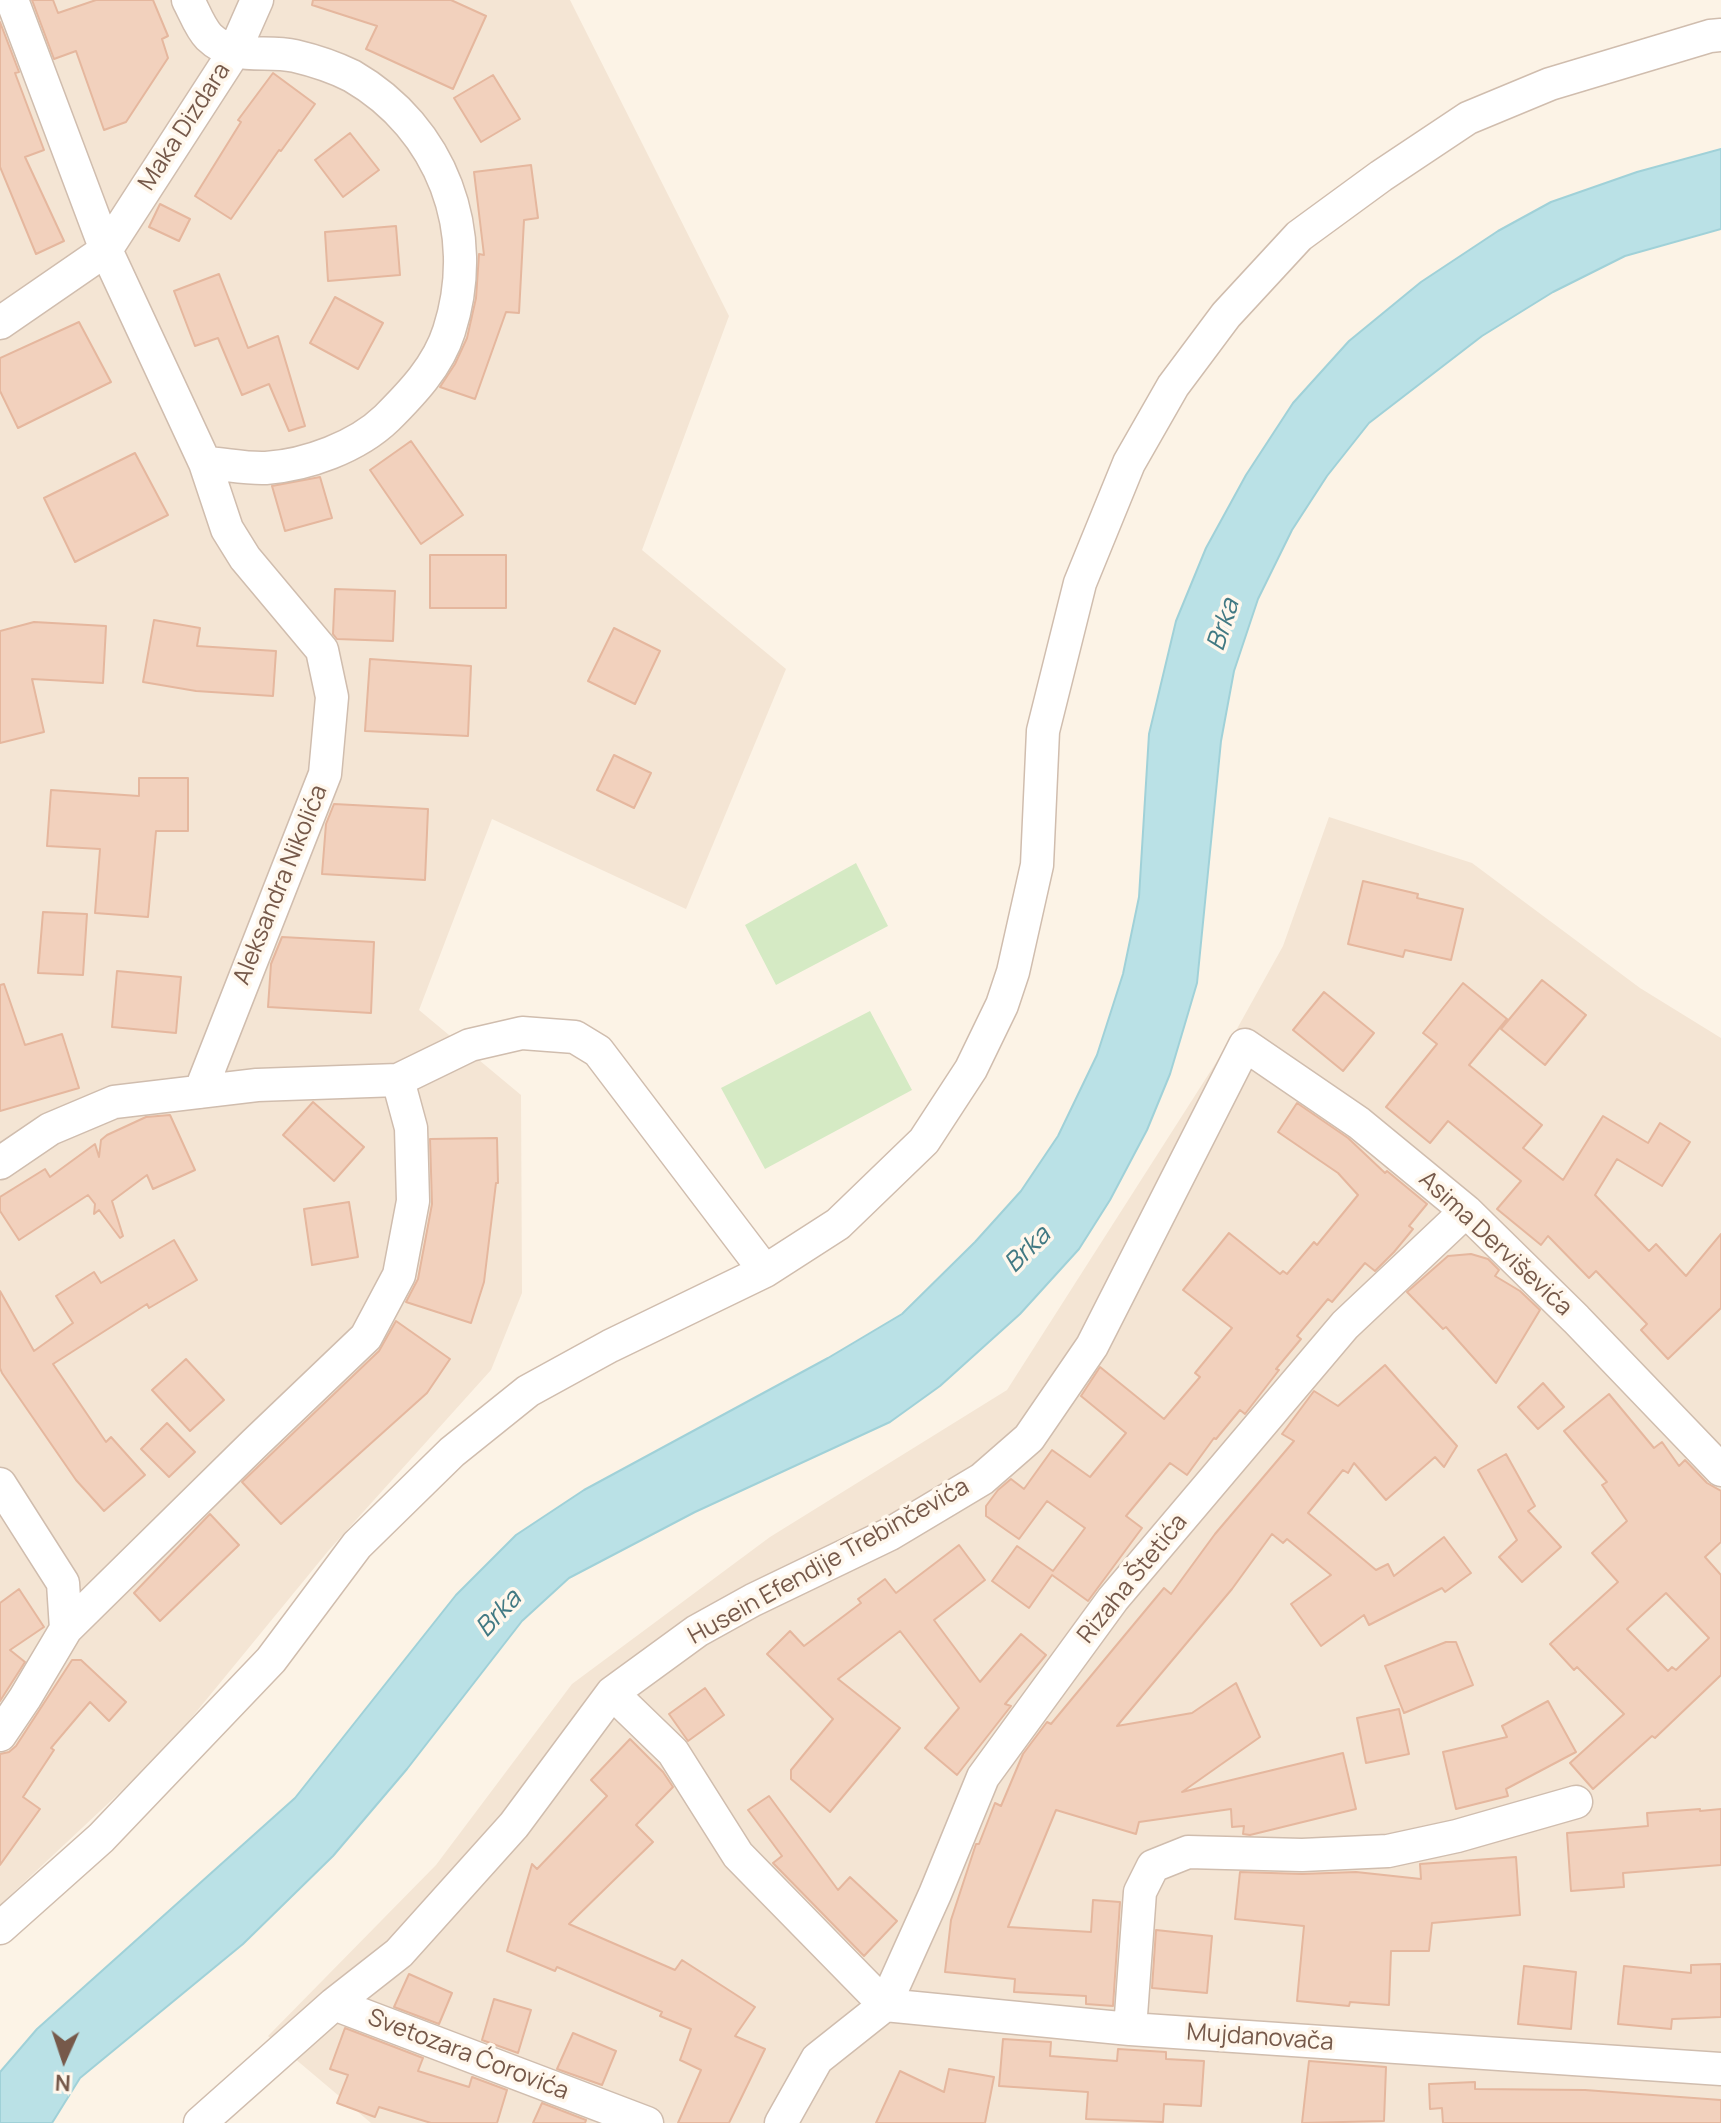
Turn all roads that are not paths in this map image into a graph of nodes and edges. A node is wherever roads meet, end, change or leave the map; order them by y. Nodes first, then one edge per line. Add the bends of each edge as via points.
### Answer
1 (12, 0) edge
2 (188, 0) edge
3 (257, 0) edge
4 (1721, 35) edge
5 (234, 52) junction
6 (106, 250) junction
7 (0, 323) edge
8 (205, 463) junction
9 (1245, 1045) joint
10 (398, 1080) junction
11 (200, 1092) junction
12 (0, 1163) edge
13 (1466, 1211) junction
14 (765, 1271) junction
15 (1721, 1470) edge
16 (0, 1484) edge
17 (66, 1629) junction
18 (612, 1693) junction
19 (0, 1735) edge
20 (1576, 1802) dead end
21 (0, 1928) edge
22 (334, 2004) junction
23 (885, 2005) junction
24 (1130, 2029) junction
25 (1721, 2069) edge
26 (200, 2123) edge
27 (647, 2123) edge
28 (781, 2123) edge

1 - 6 street, Aleksandra Nikolića
2 - 5 street via 208,36
3 - 5 street, Maka Dizdara
4 - 14 street via 1550,84 1468,118 1299,236 1226,315 1173,386 1129,463 1080,583 1043,731 1037,865 1013,972 978,1056 924,1141 838,1224
5 - 6 street, Maka Dizdara
5 - 8 street via 308,60 350,76 399,111 436,158 457,214 461,274 449,333 420,385 377,428 324,456 265,468
6 - 7 street
6 - 8 street, Aleksandra Nikolića
8 - 11 street, Aleksandra Nikolića via 227,529 245,558 322,650 332,697 325,774
9 - 13 street, Asima Derviševića via 1359,1123
9 - 18 street, Husein Efendije Trebinčevića via 1092,1346 1029,1438 982,1479 890,1534 697,1631
10 - 11 street
10 - 14 street via 470,1045 522,1033 575,1037 598,1051
10 - 17 street via 411,1128 413,1201 399,1275 366,1337
11 - 12 street via 114,1102 50,1129
13 - 15 street, Asima Derviševića
13 - 23 street, Rizaha Štetića via 1345,1325 1113,1599 983,1777
14 - 21 street via 528,1391 452,1452 357,1545 271,1660 101,1838
16 - 17 street via 63,1583
17 - 19 street
18 - 22 street, Husein Efendije Trebinčevića via 514,1825 399,1953
18 - 23 street via 673,1752 738,1855
20 - 24 street via 1388,1851 1188,1852 1153,1866 1140,1892
22 - 26 street, Husein Efendije Trebinčevića
22 - 27 street, Svetozara Ćorovića
23 - 24 street, Mujdanovača
23 - 28 street via 817,2059
24 - 25 street, Mujdanovača

